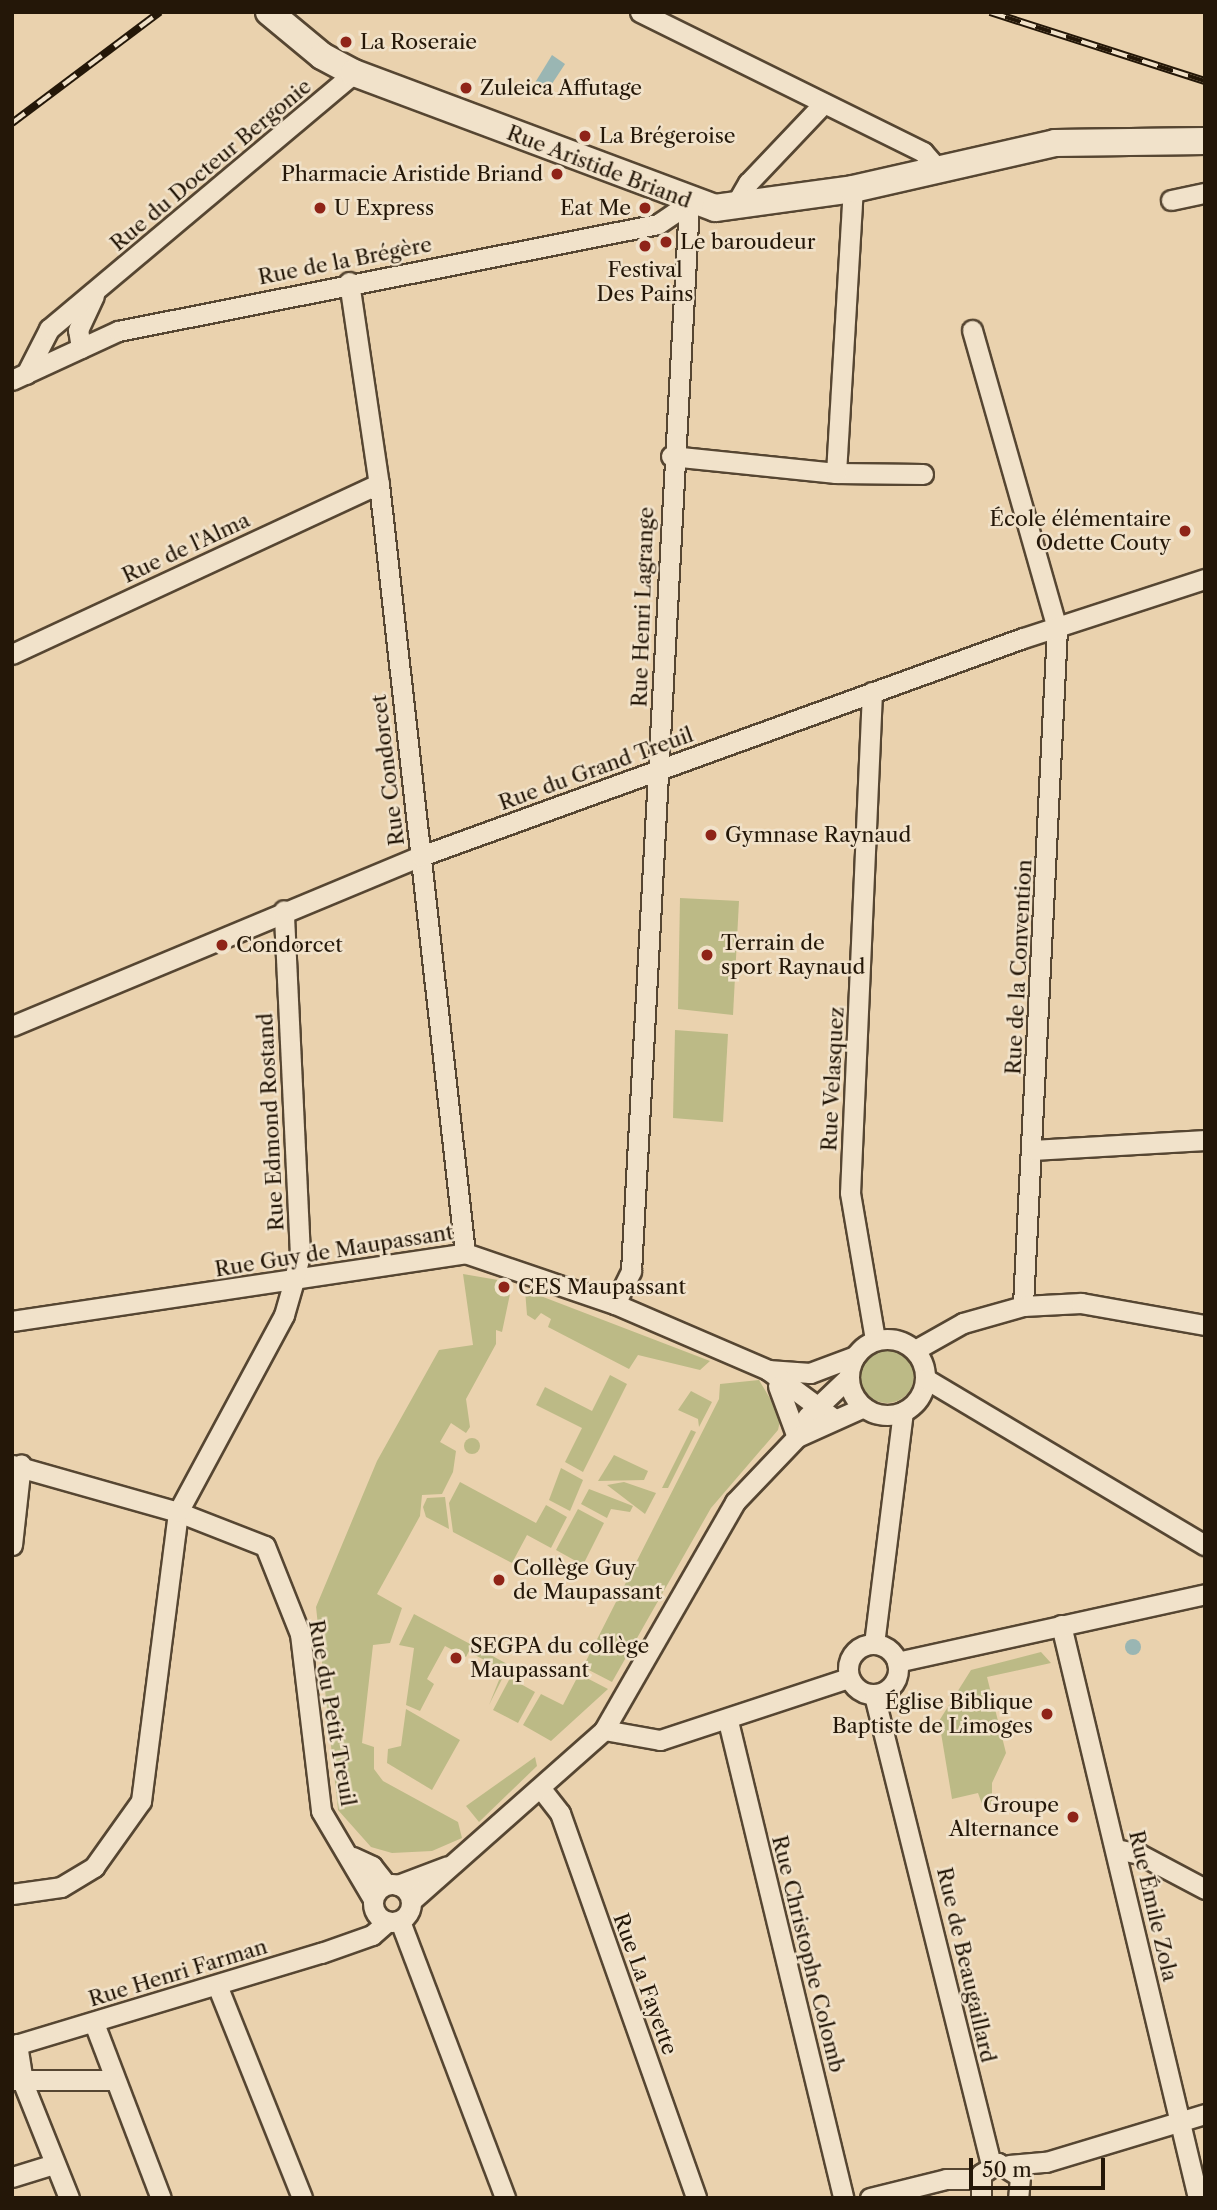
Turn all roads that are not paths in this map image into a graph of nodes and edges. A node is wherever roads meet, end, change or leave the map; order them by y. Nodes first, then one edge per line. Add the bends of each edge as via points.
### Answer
1 (269, 12) edge
2 (640, 12) edge
3 (354, 73) junction
4 (824, 103) junction
5 (1205, 141) edge
6 (934, 166) junction
7 (853, 189) junction
8 (1205, 193) edge
9 (1171, 201) dead end
10 (689, 203) junction
11 (734, 207) junction
12 (349, 282) junction
13 (96, 292) junction
14 (972, 330) dead end
15 (81, 348) junction
16 (19, 377) edge
17 (671, 456) junction
18 (836, 473) junction
19 (923, 474) dead end
20 (379, 484) junction
21 (1205, 579) edge
22 (1058, 629) junction
23 (12, 654) edge
24 (872, 692) junction
25 (658, 769) junction
26 (421, 856) junction
27 (284, 910) junction
28 (12, 1026) edge
29 (1205, 1140) edge
30 (1033, 1150) junction
31 (465, 1253) junction
32 (293, 1283) junction
33 (615, 1304) junction
34 (1023, 1306) junction
35 (12, 1321) edge
36 (1205, 1325) edge
37 (875, 1340) junction
38 (915, 1350) junction
39 (855, 1356) junction
40 (768, 1370) junction
41 (849, 1377) junction
42 (926, 1379) junction
43 (864, 1407) junction
44 (903, 1412) junction
45 (823, 1414) junction
46 (797, 1437) junction
47 (16, 1465) edge
48 (178, 1512) junction
49 (12, 1545) edge
50 (1205, 1545) edge
51 (1205, 1594) edge
52 (1062, 1625) junction
53 (874, 1644) junction
54 (897, 1662) junction
55 (849, 1678) junction
56 (874, 1695) junction
57 (728, 1721) junction
58 (604, 1730) junction
59 (542, 1790) junction
60 (1116, 1849) junction
61 (448, 1866) junction
62 (1205, 1889) edge
63 (12, 1894) edge
64 (386, 1904) junction
65 (217, 1985) junction
66 (94, 2023) junction
67 (15, 2045) edge
68 (110, 2080) junction
69 (18, 2081) edge
70 (1205, 2114) edge
71 (1180, 2120) junction
72 (1046, 2162) junction
73 (54, 2164) junction
74 (12, 2176) edge
75 (990, 2177) edge
76 (1019, 2194) edge
77 (69, 2198) edge
78 (161, 2198) edge
79 (302, 2198) edge
80 (505, 2198) edge
81 (696, 2198) edge
82 (843, 2198) edge
83 (870, 2198) edge
84 (1198, 2198) edge

1 - 3 street, Rue Aristide Briand via 322,56
2 - 4 street
3 - 10 street, Rue Aristide Briand
3 - 13 street, Rue du Docteur Bergonie
4 - 6 street via 923,152
4 - 11 street via 748,183
5 - 6 street, Rue Aristide Briand via 1055,143
6 - 7 street, Rue Aristide Briand
7 - 11 street, Rue Aristide Briand
7 - 18 street
8 - 9 street
10 - 11 street, Rue Aristide Briand
10 - 12 street, Rue de la Brégère via 658,224
10 - 17 street, Rue Henri Lagrange
12 - 15 street, Rue de la Brégère via 118,331
12 - 20 street, Rue Condorcet
13 - 15 street, Rue du Docteur Bergonie via 78,330
13 - 16 street, Rue du Docteur Bergonie via 49,329
14 - 22 street, Rue de la Convention
15 - 16 street, Rue de la Brégère
17 - 18 street
17 - 25 street, Rue Henri Lagrange
18 - 19 street
20 - 23 street, Rue de l'Alma
20 - 26 street, Rue Condorcet
21 - 22 street, Rue du Grand Treuil
22 - 24 street, Rue du Grand Treuil
22 - 30 street, Rue de la Convention
24 - 25 street, Rue du Grand Treuil
24 - 37 street, Rue Velasquez via 850,1193
25 - 26 street, Rue du Grand Treuil
25 - 33 street, Rue Henri Lagrange via 631,1272
26 - 27 street, Rue du Grand Treuil
26 - 31 street, Rue Condorcet
27 - 28 street, Rue du Grand Treuil
27 - 32 street, Rue Edmond Rostand via 300,1255
29 - 30 street
30 - 34 street, Rue de la Convention
31 - 32 street, Rue Guy de Maupassant
31 - 33 street, Rue Guy de Maupassant
32 - 35 street, Rue Guy de Maupassant
32 - 48 street, Rue Edmond Rostand via 284,1315
33 - 40 street, Rue Guy de Maupassant
34 - 36 street via 1081,1303
34 - 38 street via 963,1323
37 - 38 street via 896,1339
37 - 39 street
38 - 42 street
39 - 40 street, Rue Guy de Maupassant via 810,1373
39 - 41 street
40 - 45 street, Rue Guy de Maupassant
40 - 46 street via 789,1402
41 - 43 street
41 - 45 street
42 - 44 street via 919,1399
42 - 50 street
43 - 44 street via 883,1415
43 - 45 street
44 - 53 street
45 - 46 street
46 - 58 street via 735,1502
47 - 48 street, Rue du Petit Treuil
47 - 49 street
48 - 63 street via 141,1801 94,1867 61,1887
48 - 64 street, Rue du Petit Treuil via 265,1546 300,1634 321,1811
51 - 52 street
52 - 54 street
52 - 60 street, Rue Émile Zola
53 - 54 street
53 - 55 street via 852,1654
54 - 56 street via 894,1684
55 - 56 street
55 - 57 street
56 - 75 street, Rue de Beaugaillard
57 - 58 street via 660,1740
57 - 82 street, Rue Christophe Colomb
58 - 59 street
59 - 61 street
59 - 81 street, Rue La Fayette via 560,1813
60 - 62 street via 1139,1854
60 - 71 street, Rue Émile Zola
61 - 64 street
61 - 64 street via 411,1901
64 - 65 street, Rue Henri Farman via 353,1942
64 - 80 street, Rue du Petit Treuil
65 - 66 street, Rue Henri Farman
65 - 79 street
66 - 67 street, Rue Henri Farman
66 - 68 street
67 - 69 street, Rue Henri Farman
68 - 69 street
68 - 78 street
69 - 73 street, Rue Henri Farman
70 - 71 street
71 - 72 street
71 - 84 street, Rue Émile Zola
72 - 75 street
72 - 76 street
73 - 74 street
73 - 77 street, Rue Henri Farman
75 - 76 street, Rue de Beaugaillard
75 - 83 street via 946,2179

